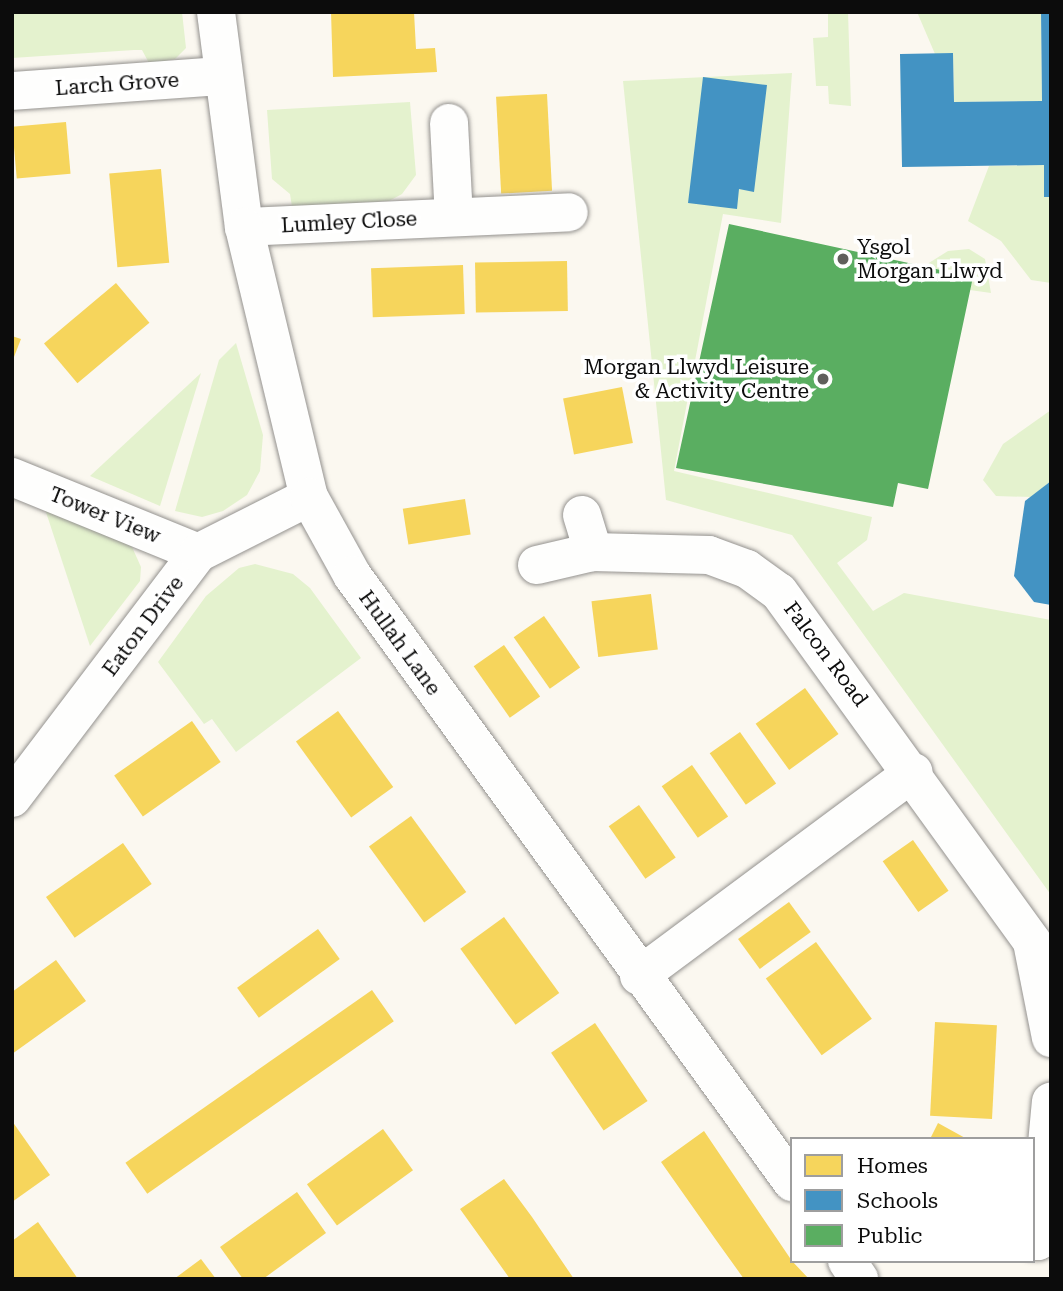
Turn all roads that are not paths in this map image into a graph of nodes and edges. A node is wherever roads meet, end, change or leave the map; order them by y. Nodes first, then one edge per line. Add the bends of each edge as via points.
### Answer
1 (216, 12) edge
2 (222, 76) junction
3 (12, 91) edge
4 (449, 123) dead end
5 (569, 212) dead end
6 (454, 217) junction
7 (244, 227) junction
8 (12, 477) edge
9 (309, 497) junction
10 (582, 514) dead end
11 (593, 552) junction
12 (198, 553) junction
13 (537, 565) dead end
14 (914, 772) junction
15 (12, 798) edge
16 (639, 976) junction
17 (1051, 1038) edge
18 (1051, 1102) edge
19 (790, 1179) edge
20 (1041, 1241) edge
21 (848, 1263) edge
22 (859, 1279) edge

1 - 2 street, Hullah Lane
2 - 3 street, Larch Grove
2 - 7 street, Hullah Lane
4 - 6 street
5 - 6 street, Lumley Close
6 - 7 street, Lumley Close
7 - 9 street, Hullah Lane
8 - 12 street, Tower View
9 - 12 street, Eaton Drive
9 - 16 street, Hullah Lane via 352,575
10 - 11 street
11 - 13 street, Falcon Road
11 - 14 street, Falcon Road via 709,555 747,569 779,592
12 - 15 street, Eaton Drive
14 - 16 street
14 - 17 street, Falcon Road via 1032,942
16 - 19 street, Hullah Lane
18 - 20 street
21 - 22 street

